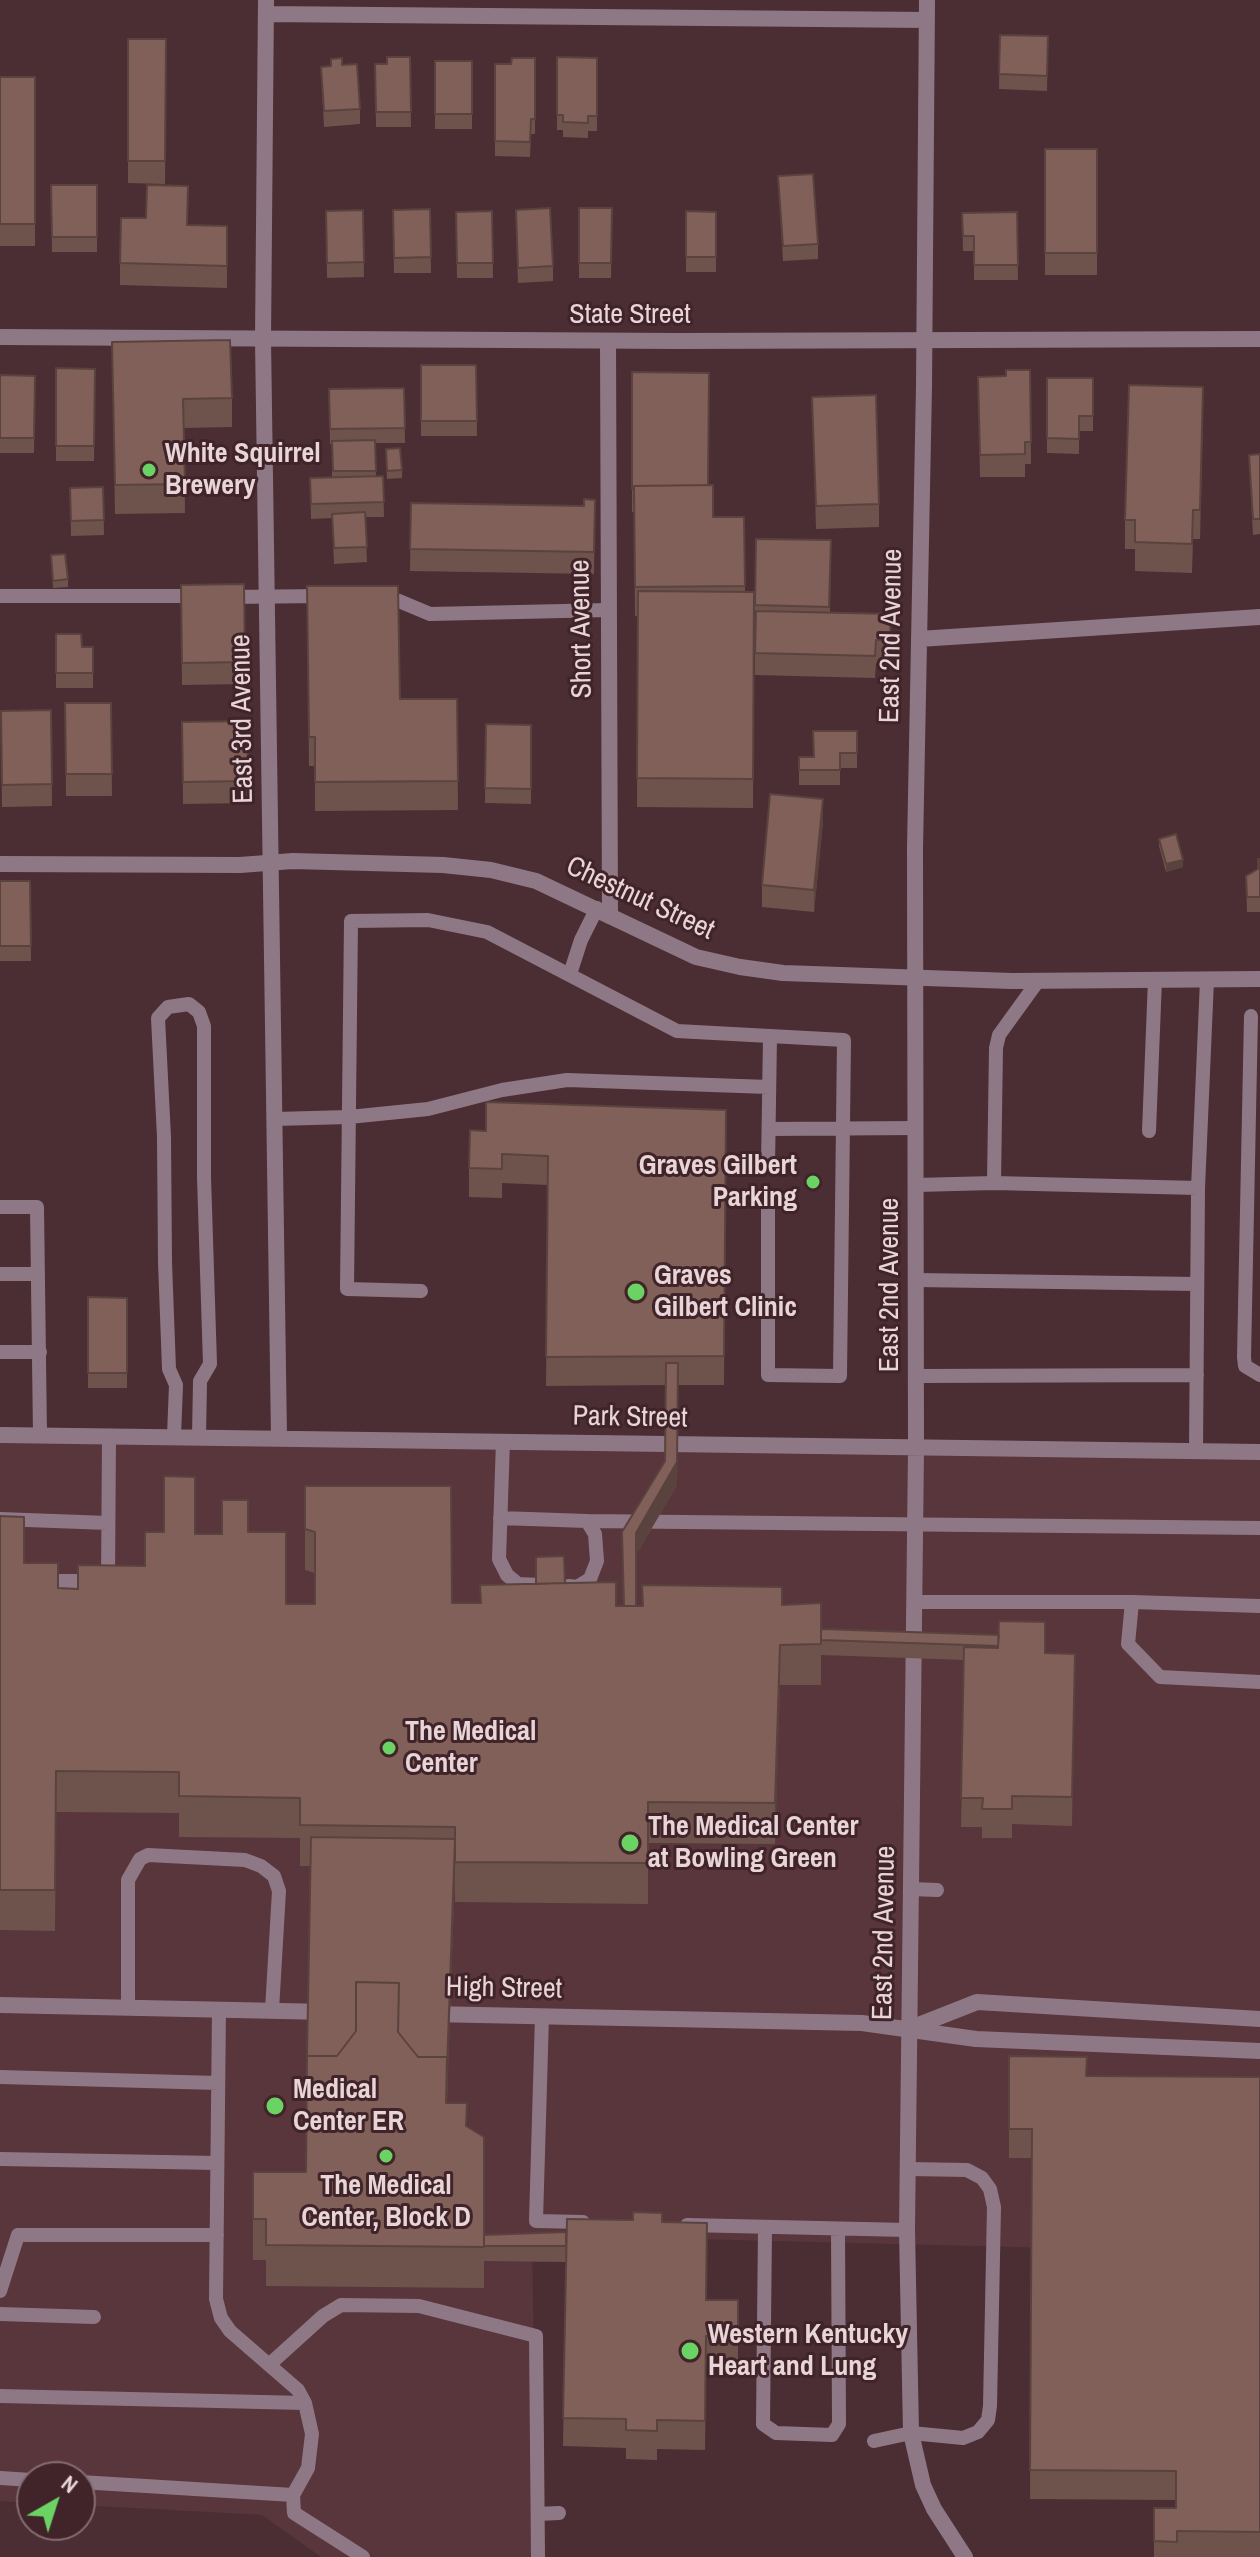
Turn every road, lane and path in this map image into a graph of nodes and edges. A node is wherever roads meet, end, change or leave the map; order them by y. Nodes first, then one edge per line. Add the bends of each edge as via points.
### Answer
1 (927, 0) edge
2 (266, 7) edge
3 (927, 20) junction
4 (0, 337) edge
5 (1260, 339) edge
6 (263, 340) junction
7 (924, 340) junction
8 (608, 341) junction
9 (338, 595) edge
10 (367, 595) edge
11 (0, 596) edge
12 (267, 597) junction
13 (608, 610) junction
14 (1260, 617) edge
15 (919, 639) junction
16 (271, 863) junction
17 (0, 864) edge
18 (604, 912) junction
19 (570, 974) junction
20 (916, 977) junction
21 (1155, 979) junction
22 (1260, 979) edge
23 (1207, 980) junction
24 (1038, 981) junction
25 (1251, 1016) dead end
26 (770, 1036) junction
27 (769, 1087) junction
28 (349, 1117) junction
29 (275, 1119) junction
30 (844, 1128) junction
31 (916, 1128) junction
32 (769, 1129) junction
33 (1149, 1131) dead end
34 (768, 1166) dead end
35 (994, 1183) junction
36 (916, 1185) junction
37 (1198, 1188) junction
38 (768, 1202) dead end
39 (0, 1207) edge
40 (0, 1274) edge
41 (38, 1274) junction
42 (916, 1280) junction
43 (1197, 1284) junction
44 (421, 1291) dead end
45 (0, 1352) edge
46 (40, 1352) junction
47 (1197, 1375) junction
48 (1260, 1375) edge
49 (916, 1376) junction
50 (0, 1435) edge
51 (40, 1435) junction
52 (109, 1436) junction
53 (174, 1436) junction
54 (199, 1437) junction
55 (279, 1437) junction
56 (503, 1441) junction
57 (916, 1449) junction
58 (1196, 1451) junction
59 (1260, 1452) edge
60 (500, 1518) junction
61 (0, 1519) edge
62 (587, 1521) junction
63 (108, 1523) junction
64 (915, 1525) junction
65 (1260, 1528) edge
66 (45, 1581) edge
67 (915, 1602) junction
68 (1132, 1602) junction
69 (1260, 1606) edge
70 (1260, 1682) edge
71 (911, 1889) junction
72 (937, 1890) dead end
73 (0, 2005) edge
74 (128, 2008) junction
75 (219, 2009) junction
76 (272, 2010) junction
77 (351, 2012) edge
78 (415, 2013) edge
79 (542, 2016) junction
80 (1260, 2019) edge
81 (910, 2028) junction
82 (1260, 2051) edge
83 (0, 2077) edge
84 (218, 2083) junction
85 (0, 2159) edge
86 (217, 2163) junction
87 (908, 2169) junction
88 (598, 2223) edge
89 (676, 2225) edge
90 (765, 2227) junction
91 (838, 2229) junction
92 (907, 2230) junction
93 (217, 2235) junction
94 (0, 2291) edge
95 (0, 2314) edge
96 (94, 2317) dead end
97 (270, 2364) junction
98 (0, 2396) edge
99 (305, 2403) junction
100 (911, 2433) junction
101 (874, 2441) dead end
102 (96, 2483) edge
103 (293, 2495) junction
104 (559, 2513) dead end
105 (538, 2514) junction
106 (363, 2557) edge
107 (538, 2557) edge
108 (965, 2557) edge

1 - 3 street, East 2nd Avenue
2 - 3 street
2 - 6 street, East 3rd Avenue
3 - 7 street, East 2nd Avenue
4 - 6 street, State Street
5 - 7 street, State Street
6 - 8 street, State Street
6 - 12 street, East 3rd Avenue
7 - 8 street, State Street
7 - 15 street, East 2nd Avenue
8 - 13 street, Short Avenue
9 - 12 lane
10 - 13 lane via 430,614
11 - 12 lane
12 - 16 street, East 3rd Avenue
13 - 18 street, Short Avenue
14 - 15 street
15 - 20 street, East 2nd Avenue
16 - 17 street, Chestnut Street
16 - 18 street, Chestnut Street via 491,870 536,881
16 - 29 street, East 3rd Avenue
18 - 19 lane via 581,940
18 - 20 street, Chestnut Street via 717,963 783,973
19 - 26 lane via 677,1031
19 - 28 lane via 487,932 428,920 351,921
20 - 24 street, Chestnut Street
20 - 31 street, East 2nd Avenue
21 - 23 street, Chestnut Street
21 - 24 street, Chestnut Street
21 - 33 lane
22 - 23 street, Chestnut Street
23 - 37 lane
24 - 35 lane via 999,1035 996,1048
25 - 48 lane via 1244,1357 1245,1366
26 - 27 lane
26 - 30 lane via 844,1040
27 - 28 lane via 567,1080 428,1109
27 - 32 lane
28 - 29 lane
28 - 44 lane via 347,1289
29 - 55 street, East 3rd Avenue
30 - 31 lane
30 - 32 lane
30 - 38 lane via 840,1376 768,1375
31 - 36 street, East 2nd Avenue
32 - 34 lane
35 - 36 lane
35 - 37 lane
36 - 42 street, East 2nd Avenue
37 - 43 lane
39 - 41 lane via 37,1207
40 - 41 lane
41 - 46 lane
42 - 43 lane
42 - 49 street, East 2nd Avenue
43 - 47 lane
45 - 46 lane
46 - 51 lane
47 - 49 lane
47 - 58 lane
49 - 57 street, East 2nd Avenue
50 - 51 street, Park Street
51 - 52 street, Park Street
52 - 53 street, Park Street
52 - 63 lane
53 - 54 street, Park Street
53 - 54 lane via 158,1018 168,1007 189,1004 204,1026 210,1364 200,1381
54 - 55 street, Park Street
55 - 56 street, Park Street
56 - 57 street, Park Street
56 - 60 lane
57 - 58 street, Park Street
57 - 64 street, East 2nd Avenue
58 - 59 street, Park Street
60 - 62 lane
60 - 62 lane via 499,1559 507,1575 518,1584 577,1587 590,1579 597,1561 595,1534
61 - 63 lane
62 - 64 lane
63 - 66 lane via 108,1581
64 - 65 lane
64 - 67 street, East 2nd Avenue
67 - 68 lane
67 - 71 street, East 2nd Avenue
68 - 69 lane
68 - 70 lane via 1128,1644 1160,1677
71 - 72 lane
71 - 81 street, East 2nd Avenue
73 - 74 street
74 - 75 street
74 - 76 lane via 128,1880 148,1855 245,1860 274,1876 279,1891
75 - 76 street
75 - 84 lane
76 - 77 street
78 - 79 street, High Street
79 - 81 street, High Street
79 - 88 lane via 536,2221
80 - 81 street via 977,2002
81 - 82 street, High Street via 976,2039
81 - 87 street, East 2nd Avenue
83 - 84 lane
84 - 86 lane
85 - 86 lane
86 - 93 lane
87 - 92 street, East 2nd Avenue
87 - 100 lane via 967,2170 982,2178 994,2207 988,2420 963,2438
89 - 90 lane
90 - 91 lane
90 - 91 lane via 763,2424 776,2433 832,2435 839,2424
91 - 92 lane
92 - 100 street, East 2nd Avenue
93 - 94 lane via 18,2235
93 - 97 lane via 216,2299 221,2318
95 - 96 lane
97 - 99 lane
97 - 105 lane via 341,2305 419,2306 536,2336
98 - 99 lane
99 - 103 lane via 312,2434 308,2468
100 - 101 lane
100 - 108 street, East 2nd Avenue via 923,2485
102 - 103 lane
103 - 106 lane via 294,2513
104 - 105 lane
105 - 107 lane

